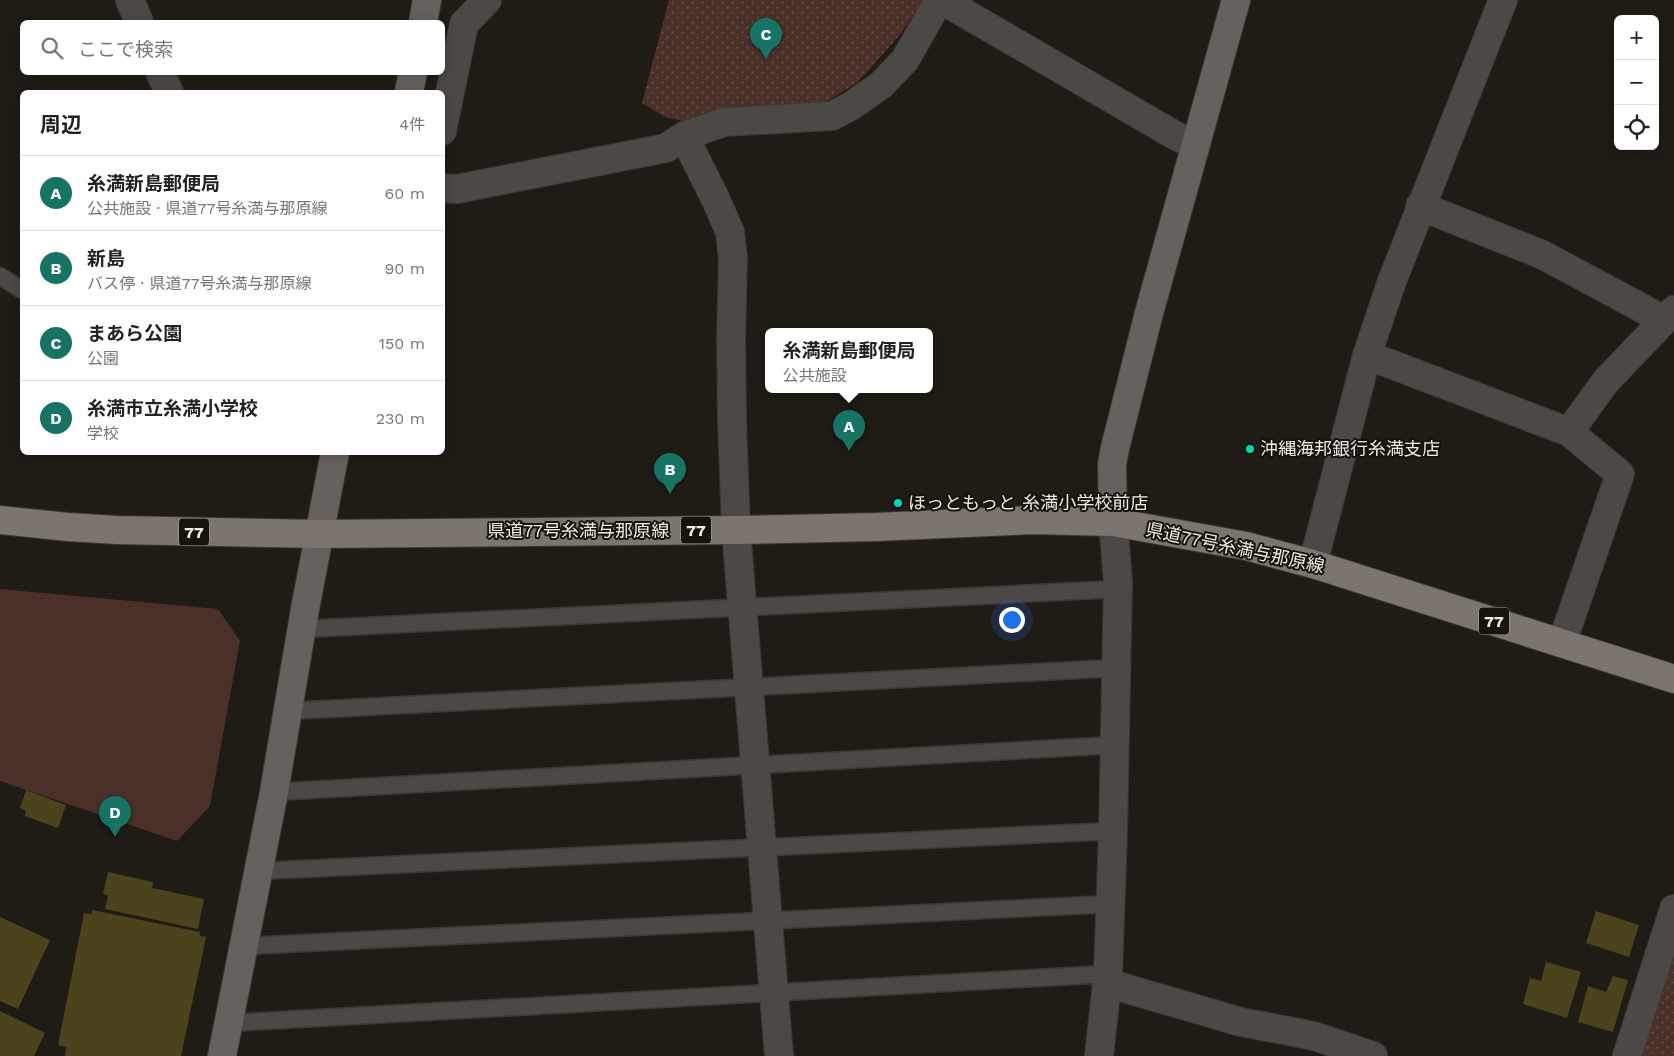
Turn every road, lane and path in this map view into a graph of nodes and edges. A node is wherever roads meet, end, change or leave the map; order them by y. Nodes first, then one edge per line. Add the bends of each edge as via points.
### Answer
1 (130, 0) edge
2 (427, 0) edge
3 (487, 0) edge
4 (941, 0) edge
5 (1236, 0) edge
6 (1503, 0) edge
7 (138, 20) edge
8 (423, 20) edge
9 (161, 75) edge
10 (412, 75) edge
11 (168, 90) edge
12 (409, 90) edge
13 (445, 116) edge
14 (684, 136) junction
15 (1196, 145) junction
16 (445, 188) edge
17 (1420, 206) junction
18 (0, 276) edge
19 (20, 289) edge
20 (1669, 315) edge
21 (1367, 355) junction
22 (1569, 432) junction
23 (334, 455) edge
24 (0, 520) edge
25 (1112, 522) junction
26 (736, 530) junction
27 (320, 534) junction
28 (1313, 564) junction
29 (1118, 589) junction
30 (744, 608) junction
31 (302, 629) junction
32 (1562, 643) junction
33 (1116, 668) junction
34 (1674, 679) edge
35 (750, 686) junction
36 (288, 711) junction
37 (1116, 744) junction
38 (755, 765) junction
39 (274, 792) junction
40 (1113, 830) junction
41 (763, 847) junction
42 (258, 871) junction
43 (1111, 904) junction
44 (1674, 909) edge
45 (768, 920) junction
46 (244, 946) junction
47 (1107, 979) junction
48 (774, 993) junction
49 (228, 1023) junction
50 (222, 1056) edge
51 (779, 1056) edge
52 (1099, 1056) edge
53 (1373, 1056) edge
54 (1628, 1056) edge

1 - 7 street
2 - 8 street
3 - 13 street via 464,24
4 - 14 street via 905,60 881,85 851,106 832,116 724,122
4 - 15 street
5 - 15 street
6 - 17 street
9 - 11 street
10 - 12 street
14 - 16 street via 666,148 456,190
14 - 26 street via 730,232
15 - 25 street via 1115,448
17 - 20 street via 1543,255
17 - 21 street
18 - 19 lane
20 - 22 street via 1606,381
21 - 22 street
21 - 28 street
22 - 32 street via 1620,474
23 - 27 street
24 - 27 main road, 県道77号糸満与那原線 / 77 via 117,530
25 - 26 main road, 県道77号糸満与那原線 / 77 via 1032,520
25 - 28 main road, 県道77号糸満与那原線 / 77 via 1246,546
25 - 29 street
26 - 27 main road, 県道77号糸満与那原線 / 77
26 - 30 street
27 - 31 street
28 - 32 main road, 県道77号糸満与那原線 / 77
29 - 30 lane
29 - 33 street
30 - 31 lane
30 - 35 street
31 - 36 street
32 - 34 main road, 県道77号糸満与那原線 / 77
33 - 35 lane
33 - 37 street
35 - 36 lane
35 - 38 street
36 - 39 street
37 - 38 lane
37 - 40 street
38 - 39 lane
38 - 41 street
39 - 42 street
40 - 41 lane
40 - 43 street
41 - 42 lane
41 - 45 street
42 - 46 street
43 - 45 lane
43 - 47 street
44 - 54 street
45 - 46 lane
45 - 48 street
46 - 49 street
47 - 48 lane
47 - 52 street
47 - 53 street via 1241,1022 1314,1036
48 - 49 lane
48 - 51 street
49 - 50 street

